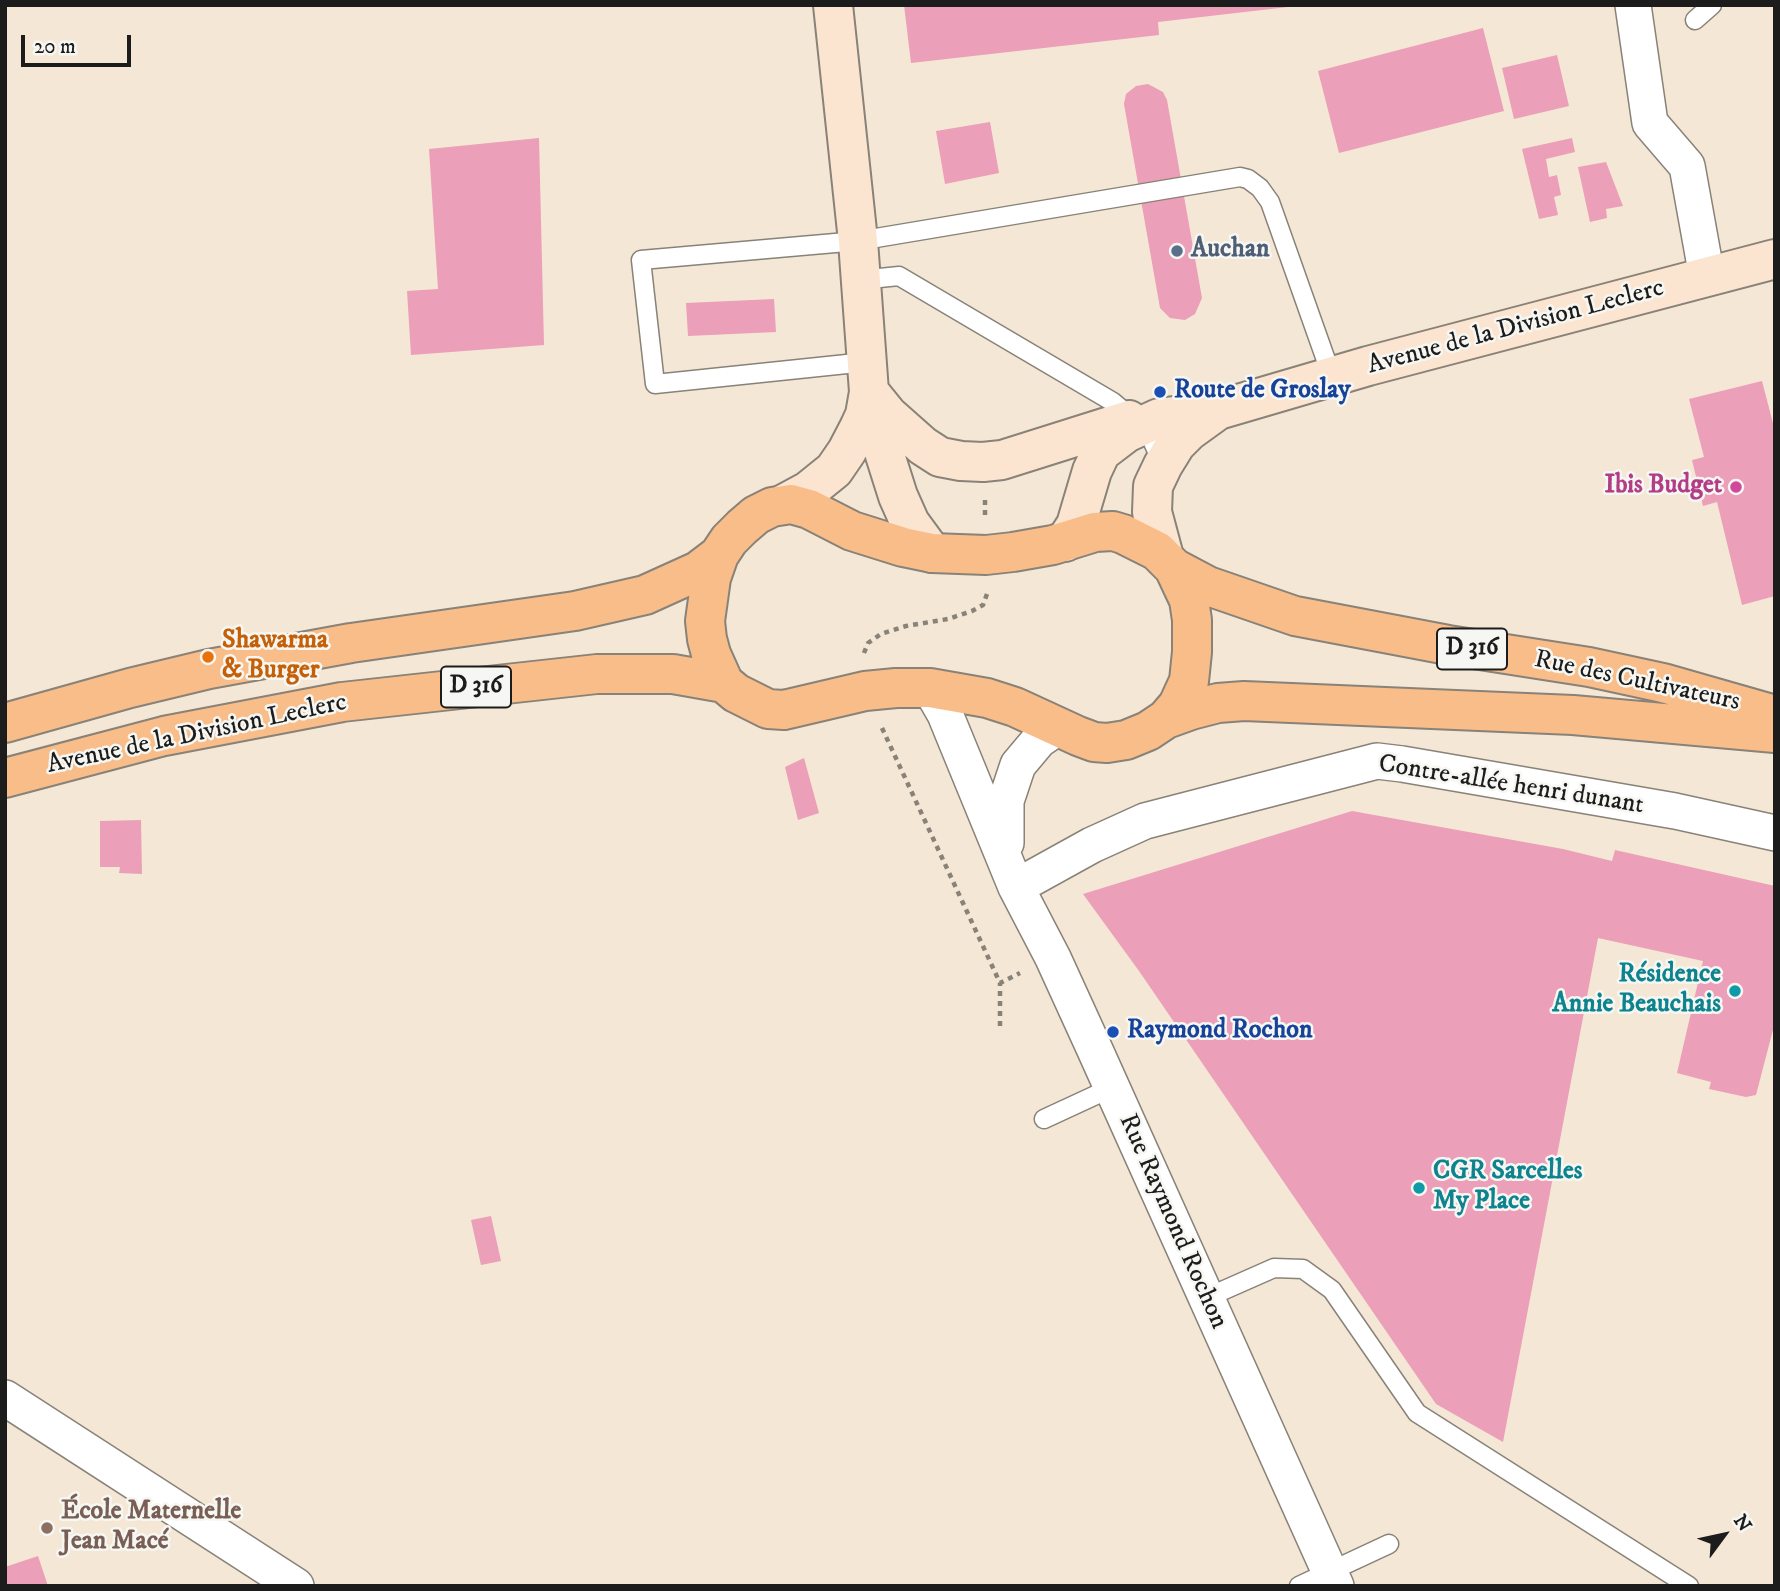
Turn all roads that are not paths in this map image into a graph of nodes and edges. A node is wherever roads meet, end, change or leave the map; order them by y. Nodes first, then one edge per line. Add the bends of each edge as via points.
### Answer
1 (833, 5) edge
2 (1633, 5) edge
3 (1712, 5) edge
4 (1695, 20) dead end
5 (858, 241) junction
6 (1775, 259) edge
7 (1707, 277) junction
8 (860, 280) junction
9 (867, 377) junction
10 (1332, 377) junction
11 (1218, 410) junction
12 (1144, 421) junction
13 (1163, 464) junction
14 (782, 505) junction
15 (1065, 542) junction
16 (932, 553) junction
17 (719, 555) junction
18 (1169, 563) junction
19 (724, 683) junction
20 (930, 688) junction
21 (1775, 715) edge
22 (1166, 719) junction
23 (5, 723) edge
24 (1058, 727) junction
25 (1775, 733) edge
26 (5, 778) edge
27 (1775, 833) edge
28 (1012, 874) junction
29 (1111, 1088) junction
30 (1044, 1119) dead end
31 (1206, 1298) junction
32 (5, 1398) edge
33 (1389, 1544) dead end
34 (1322, 1581) edge
35 (296, 1586) edge
36 (1689, 1586) edge

1 - 5 main road
2 - 7 street via 1650,123 1687,166
3 - 4 lane
5 - 8 main road
5 - 9 lane via 640,260 656,384
5 - 10 lane via 1248,179 1270,202
6 - 7 main road, Avenue de la Division Leclerc
7 - 10 main road, Avenue de la Division Leclerc
8 - 9 main road
8 - 12 lane via 899,276
9 - 12 main road via 888,415 940,457 961,461 1002,460
9 - 14 main road via 865,415 847,451 820,483
9 - 16 main road via 898,496 910,523
10 - 11 main road, Avenue de la Division Leclerc
11 - 12 main road, Avenue de la Division Leclerc
11 - 13 main road, Avenue de la Division Leclerc via 1189,431
12 - 13 lane
12 - 15 main road, Avenue de la Division Leclerc via 1101,452 1076,525
13 - 18 main road, Avenue de la Division Leclerc via 1151,504 1156,535
14 - 16 main road, Rue des Cultivateurs via 799,505 852,531
14 - 17 main road via 756,515
15 - 16 main road, Rue des Cultivateurs via 986,555
15 - 18 main road, Rue des Cultivateurs via 1113,531 1157,551
17 - 19 main road via 705,621 709,647
17 - 23 main road, Avenue de la Division Leclerc / D 316 via 698,571 645,595 575,611 209,669
18 - 21 main road, Rue des Cultivateurs / D 316 via 1208,586 1295,616 1589,667
18 - 22 main road via 1189,600 1192,652 1188,681
19 - 20 main road, Rue des Cultivateurs via 754,703 785,710 864,691
19 - 26 main road, Avenue de la Division Leclerc / D 316 via 673,674 597,674 342,702 164,736
20 - 24 main road, Rue des Cultivateurs via 987,698
20 - 28 street, Rue Raymond Rochon
22 - 24 main road, Rue des Cultivateurs via 1126,740 1107,743
22 - 25 main road, Rue des Cultivateurs / D 316 via 1218,703 1280,702 1573,715
24 - 28 street, Rue Raymond Rochon via 1025,753 1009,788
27 - 28 street, Contre-allée henri dunant via 1675,811 1377,761 1144,821
28 - 29 street, Rue Raymond Rochon
29 - 30 lane
29 - 31 street, Rue Raymond Rochon
31 - 34 street, Rue Raymond Rochon
31 - 36 lane via 1274,1268 1303,1269 1332,1290 1417,1413
32 - 35 street
33 - 34 lane

